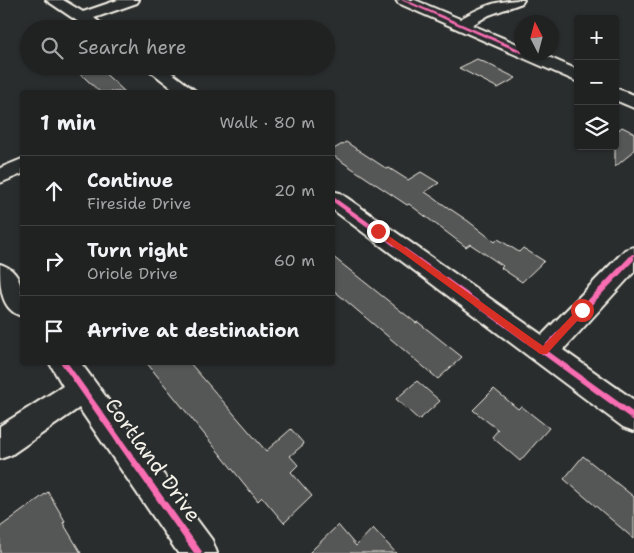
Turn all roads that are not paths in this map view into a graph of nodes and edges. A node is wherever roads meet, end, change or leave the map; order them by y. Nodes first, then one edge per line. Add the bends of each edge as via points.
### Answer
1 (53, 0) edge
2 (132, 0) edge
3 (403, 0) edge
4 (517, 0) edge
5 (83, 17) junction
6 (87, 20) edge
7 (460, 25) junction
8 (514, 49) edge
9 (540, 60) edge
10 (164, 75) edge
11 (574, 75) edge
12 (185, 90) edge
13 (619, 96) edge
14 (634, 102) edge
15 (20, 167) edge
16 (0, 176) edge
17 (335, 200) edge
18 (634, 256) edge
19 (0, 274) edge
20 (20, 303) edge
21 (544, 351) junction
22 (65, 365) edge
23 (82, 390) junction
24 (634, 417) edge
25 (0, 444) edge
26 (199, 553) edge

1 - 5 street
2 - 5 street
3 - 7 street
4 - 7 street
5 - 6 street
7 - 8 street
9 - 11 street
10 - 12 street
13 - 14 street
15 - 16 street
17 - 21 street
18 - 21 street
19 - 20 street
21 - 24 street
22 - 23 street, Cortland Drive
23 - 25 street
23 - 26 street, Cortland Drive

